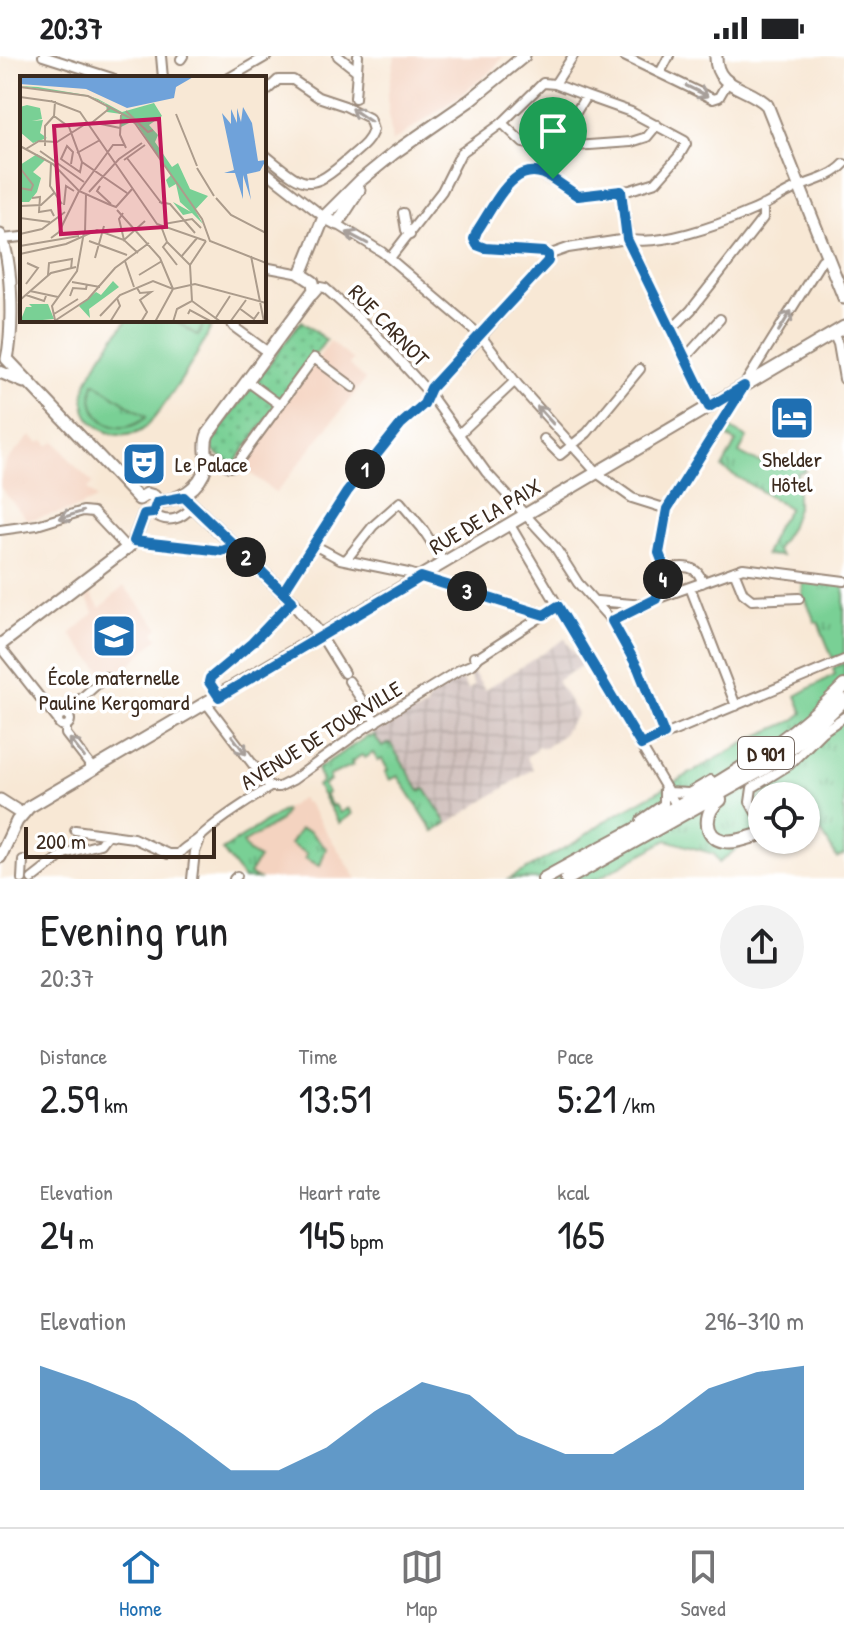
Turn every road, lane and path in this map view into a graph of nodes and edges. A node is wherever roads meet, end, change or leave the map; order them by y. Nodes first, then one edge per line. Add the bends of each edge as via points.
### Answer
1 (43, 56) edge
2 (161, 56) edge
3 (267, 56) edge
4 (339, 56) edge
5 (358, 56) edge
6 (524, 56) edge
7 (573, 56) edge
8 (624, 56) edge
9 (669, 56) edge
10 (716, 56) edge
11 (357, 71) junction
12 (660, 73) junction
13 (106, 76) edge
14 (163, 76) edge
15 (232, 76) edge
16 (727, 83) junction
17 (555, 84) junction
18 (266, 91) edge
19 (586, 96) junction
20 (355, 98) dead end
21 (502, 123) junction
22 (657, 125) junction
23 (554, 148) junction
24 (266, 156) edge
25 (844, 164) edge
26 (373, 170) junction
27 (540, 171) junction
28 (266, 172) edge
29 (801, 186) junction
30 (621, 191) junction
31 (763, 205) junction
32 (403, 213) dead end
33 (324, 217) junction
34 (337, 224) junction
35 (410, 235) junction
36 (1, 237) edge
37 (627, 239) junction
38 (548, 255) junction
39 (390, 258) junction
40 (827, 258) junction
41 (266, 267) edge
42 (301, 274) junction
43 (312, 290) junction
44 (844, 298) edge
45 (720, 319) dead end
46 (230, 322) edge
47 (670, 326) junction
48 (839, 330) edge
49 (481, 336) junction
50 (268, 352) junction
51 (685, 358) junction
52 (7, 359) junction
53 (640, 369) dead end
54 (0, 372) edge
55 (844, 379) edge
56 (247, 381) junction
57 (515, 381) junction
58 (744, 386) junction
59 (353, 387) dead end
60 (37, 391) junction
61 (429, 393) junction
62 (280, 405) junction
63 (709, 407) junction
64 (459, 434) junction
65 (544, 439) dead end
66 (572, 445) junction
67 (206, 456) junction
68 (597, 473) junction
69 (184, 497) junction
70 (139, 499) junction
71 (193, 506) junction
72 (667, 509) junction
73 (152, 510) junction
74 (527, 514) junction
75 (510, 525) junction
76 (0, 530) edge
77 (131, 545) junction
78 (314, 545) junction
79 (234, 546) junction
80 (346, 560) junction
81 (445, 563) junction
82 (666, 571) junction
83 (734, 571) junction
84 (421, 577) junction
85 (844, 581) edge
86 (702, 583) junction
87 (690, 587) junction
88 (283, 592) junction
89 (799, 598) dead end
90 (656, 599) junction
91 (292, 601) junction
92 (597, 601) junction
93 (644, 605) junction
94 (558, 606) junction
95 (544, 615) junction
96 (612, 621) junction
97 (321, 636) junction
98 (0, 646) edge
99 (844, 660) edge
100 (105, 677) dead end
101 (844, 686) edge
102 (219, 697) junction
103 (844, 700) edge
104 (207, 704) junction
105 (736, 706) junction
106 (844, 709) edge
107 (61, 716) junction
108 (837, 716) edge
109 (376, 722) junction
110 (664, 734) junction
111 (806, 736) junction
112 (641, 745) junction
113 (740, 768) junction
114 (93, 769) junction
115 (662, 782) junction
116 (751, 782) edge
117 (762, 782) edge
118 (748, 784) edge
119 (270, 787) junction
120 (668, 792) junction
121 (0, 800) edge
122 (676, 805) junction
123 (22, 814) junction
124 (75, 830) dead end
125 (748, 834) edge
126 (107, 835) junction
127 (4, 838) edge
128 (192, 853) junction
129 (0, 857) edge
130 (583, 857) junction
131 (181, 858) junction
132 (23, 860) dead end
133 (22, 879) edge
134 (32, 879) edge
135 (194, 879) edge
136 (544, 879) edge
137 (567, 879) edge

1 - 13 street
2 - 14 street
3 - 15 street
4 - 11 street
5 - 11 street
6 - 26 main road
7 - 17 street
8 - 12 street
9 - 12 street
10 - 16 main road via 718,73
11 - 20 street
12 -> 16 street via 713,99
16 - 29 main road via 767,105
17 - 19 street
17 - 21 street via 543,83
24 -> 18 street via 299,181 313,183 329,177 368,142 373,130 369,118 318,97 293,80 278,80
19 - 22 street
19 - 23 street
21 - 23 street via 527,145
21 - 35 street via 461,153
22 - 23 street via 647,137 631,142
22 - 30 street via 685,141 685,148 656,182
23 - 27 street
25 - 29 street
26 - 33 main road
26 - 34 main road
27 - 30 street via 578,196
27 - 38 street via 514,178 474,239 485,248
28 - 33 street
29 - 31 street
29 - 40 main road
30 - 37 street
31 - 37 street via 670,237
31 - 47 street via 763,218 699,301
32 - 35 street
33 - 34 main road
33 - 42 main road
39 -> 34 street
35 - 39 street
36 - 52 main road via 7,255
37 - 38 street
37 - 47 street
38 - 49 street
39 - 49 street
40 - 44 main road
58 -> 40 street
41 - 42 street, RUE CARNOT
42 - 43 main road, RUE CARNOT via 308,277
43 - 50 main road
43 - 61 street, RUE CARNOT via 314,295 325,288
45 - 51 street
46 - 50 street
47 - 51 street
48 - 55 street
48 - 58 main road, RUE DE LA PAIX
49 - 57 street
49 - 61 street
50 - 56 main road
51 - 63 street
52 - 54 street
52 - 60 main road
53 - 66 street
54 - 60 main road
56 - 62 street
56 - 67 main road via 208,434
57 - 64 street
66 -> 57 street
58 - 63 main road, RUE DE LA PAIX
58 - 72 street
59 - 62 street via 314,358
60 - 70 main road
61 - 64 street, RUE CARNOT
61 - 78 street via 347,492
62 - 67 street via 235,466
63 - 68 main road, RUE DE LA PAIX
64 - 74 street, RUE CARNOT
65 - 66 street via 560,455
66 - 68 street
67 - 69 main road via 204,471
68 - 72 street via 632,498
68 - 74 main road, RUE DE LA PAIX
69 - 71 main road
69 - 73 main road
70 - 73 main road via 138,508
70 - 73 main road via 151,495
71 - 73 street via 181,518 163,520
71 - 79 main road
72 - 82 street via 659,553
73 - 77 main road
74 - 75 main road, RUE DE LA PAIX
74 - 92 street, RUE CARNOT via 583,590
75 - 81 main road, RUE DE LA PAIX
75 - 94 street
77 -> 76 street via 93,512
77 - 79 street via 222,551
77 - 98 main road
78 - 80 street
78 - 88 street
79 - 88 main road
80 - 81 street via 400,502
80 - 84 street
81 - 84 main road, RUE DE LA PAIX
82 - 86 street via 695,568
82 - 90 street
83 - 85 street
83 - 86 street
83 - 89 street via 752,600
84 - 95 street
84 - 97 main road, RUE DE LA PAIX
86 - 87 street
87 - 90 street
87 - 105 street
88 - 91 main road
90 - 93 street
91 - 97 main road
91 - 102 street via 210,678
92 - 93 street
92 - 96 street, RUE CARNOT
93 - 96 street
94 - 95 street, AVENUE DE TOURVILLE
94 - 112 street
95 - 109 street, AVENUE DE TOURVILLE
96 - 110 street, RUE CARNOT
97 - 102 main road, RUE DE LA PAIX
97 - 109 street
98 - 107 street
99 - 105 street
100 - 107 street
101 - 113 main road, D 901 via 792,733
102 - 104 main road, RUE DE LA PAIX
103 - 108 main road, D 901
104 - 114 main road, RUE DE LA PAIX
104 -> 119 street
105 - 110 street
106 - 108 street
114 -> 107 street via 66,734 66,726 59,725
108 - 111 main road, D 901
108 - 117 street via 789,765
109 - 119 street, AVENUE DE TOURVILLE via 293,780
110 - 112 street
111 - 116 main road via 778,765
111 - 137 main road, D 901 via 765,768
112 - 115 street
113 - 120 street via 689,793
113 - 122 main road, D 901
114 - 123 main road, RUE DE LA PAIX
115 - 120 street
115 - 130 street via 666,798 659,809
118 - 125 main road via 710,808 707,822 717,838 728,842
119 - 128 street, AVENUE DE TOURVILLE via 211,825
120 - 122 street
121 - 123 main road
122 - 130 main road, D 901
123 - 127 main road
124 - 126 street
126 - 131 street via 133,838
126 - 134 street via 100,844 64,854
127 - 129 main road
128 - 131 street
128 - 131 street via 183,848
128 - 135 street, AVENUE DE TOURVILLE
130 - 136 main road, D 901
131 - 135 street
132 - 133 street

